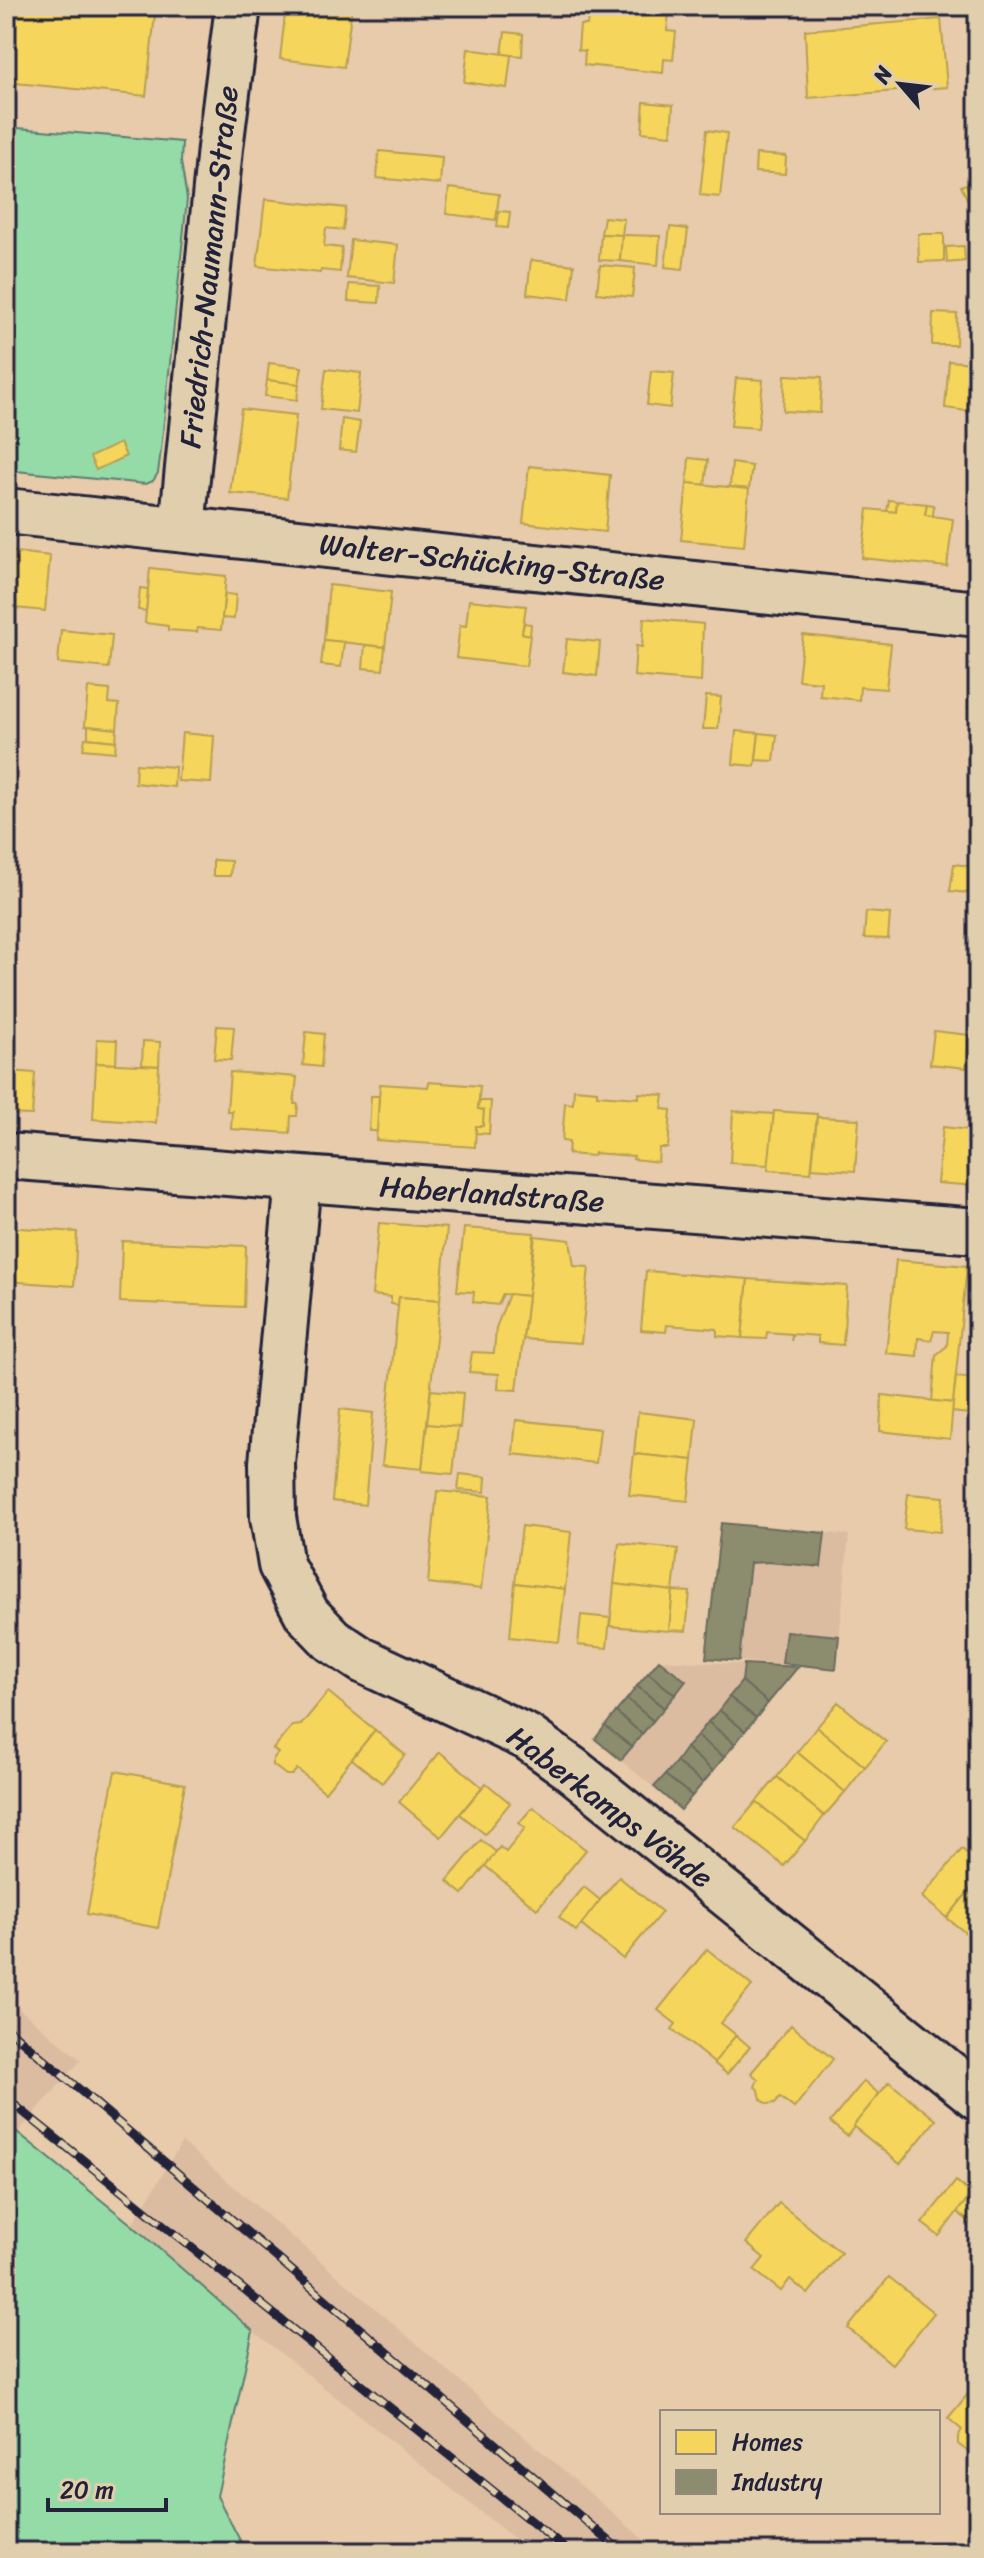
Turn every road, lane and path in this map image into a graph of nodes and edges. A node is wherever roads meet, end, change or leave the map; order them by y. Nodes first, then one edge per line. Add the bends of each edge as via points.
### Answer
1 (238, 6) edge
2 (6, 511) edge
3 (182, 528) junction
4 (978, 614) edge
5 (6, 1156) edge
6 (298, 1180) junction
7 (978, 1231) edge
8 (978, 2097) edge

1 - 3 street, Friedrich-Naumann-Straße
2 - 3 street, Walter-Schücking-Straße
3 - 4 street, Walter-Schücking-Straße
5 - 6 street, Haberlandstraße
6 - 7 street, Haberlandstraße
6 - 8 street, Haberkamps Vöhde via 272,1463 273,1517 281,1565 307,1614 362,1660 487,1716 559,1760

